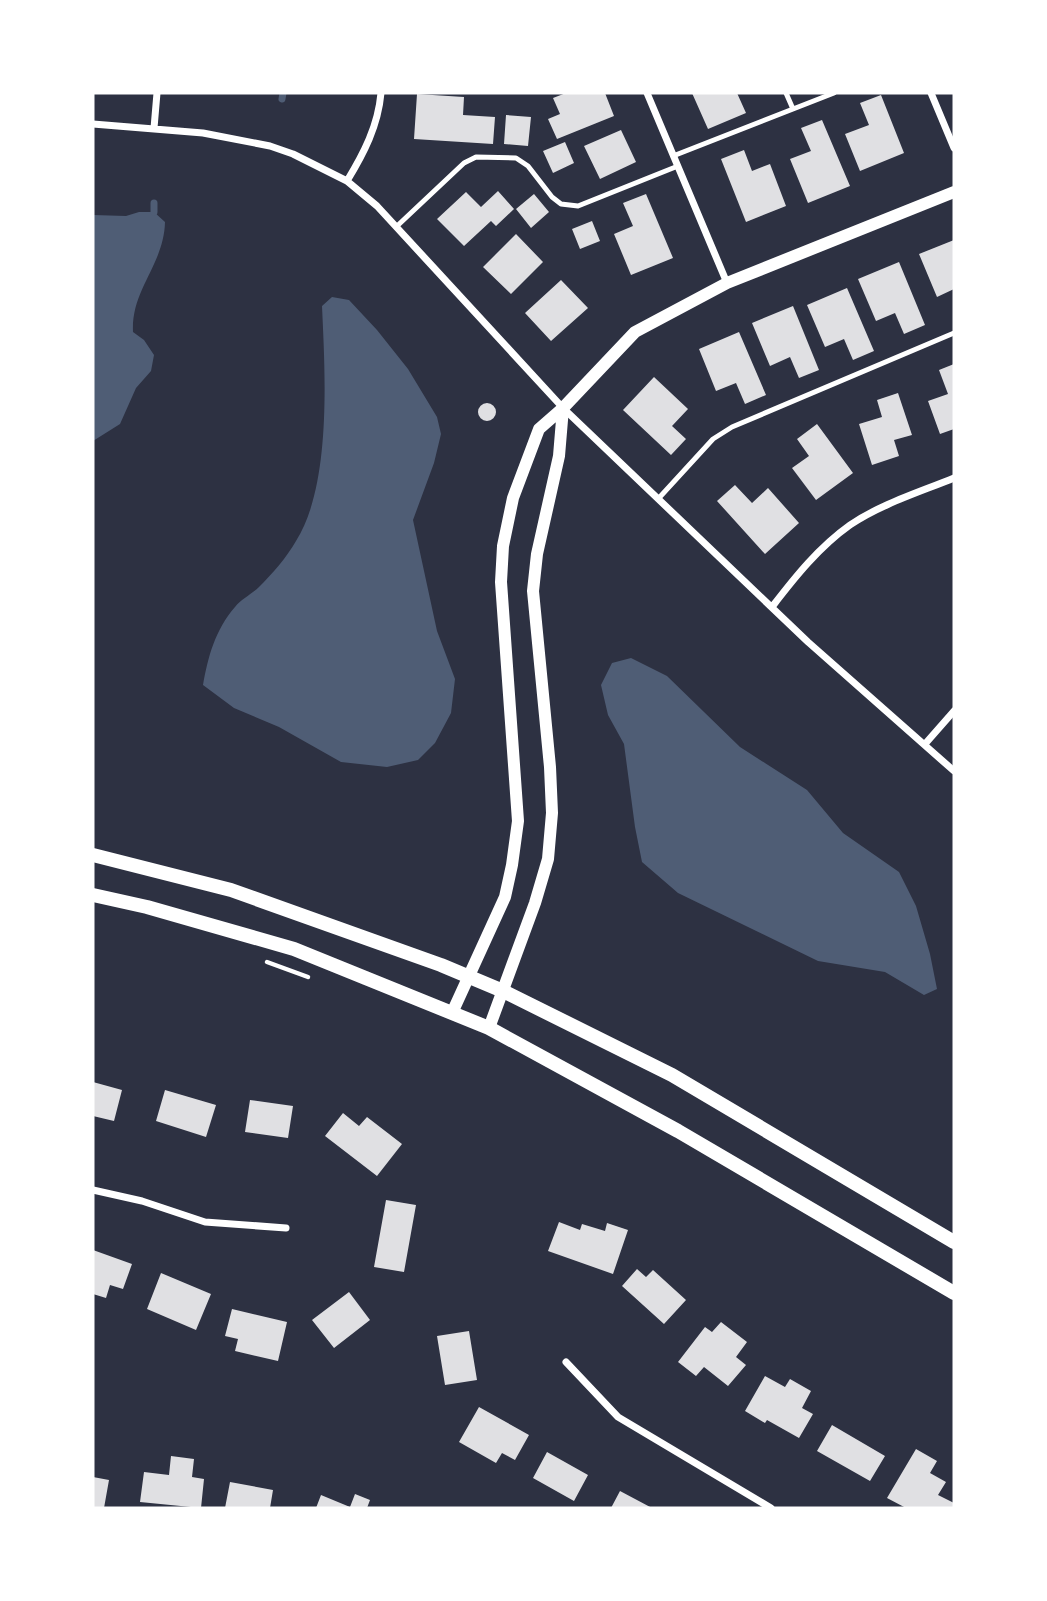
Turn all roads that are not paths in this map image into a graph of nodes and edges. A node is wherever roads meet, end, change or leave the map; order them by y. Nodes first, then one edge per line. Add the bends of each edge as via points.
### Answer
1 (157, 93) edge
2 (381, 93) edge
3 (647, 93) edge
4 (786, 93) edge
5 (834, 93) edge
6 (931, 93) edge
7 (793, 109) junction
8 (93, 124) edge
9 (154, 128) junction
10 (954, 148) edge
11 (673, 156) junction
12 (678, 166) junction
13 (347, 181) junction
14 (954, 192) edge
15 (396, 226) junction
16 (727, 283) junction
17 (954, 333) edge
18 (563, 408) junction
19 (954, 478) edge
20 (659, 499) junction
21 (772, 607) junction
22 (954, 711) edge
23 (925, 744) junction
24 (954, 771) edge
25 (93, 855) edge
26 (93, 895) edge
27 (469, 976) junction
28 (503, 991) junction
29 (452, 1013) junction
30 (489, 1028) junction
31 (93, 1190) edge
32 (285, 1228) dead end
33 (954, 1242) edge
34 (954, 1293) edge
35 (566, 1362) dead end
36 (771, 1508) edge

1 - 9 street
2 - 13 street via 368,146
3 - 11 street
4 - 7 lane
5 - 7 lane
6 - 10 street
7 - 11 lane
8 - 9 street
9 - 13 street via 270,146
11 - 12 street
12 - 15 lane via 578,206 561,204 528,166 516,159 476,157
12 - 16 street
13 - 15 street
14 - 16 street
15 - 18 street
16 - 18 street via 635,332
17 - 20 lane via 732,427 713,439
18 - 20 street
18 - 27 street via 539,429 513,498 503,546 503,632 518,821 505,897
18 - 28 street via 559,456 533,592 550,767 548,859
19 - 21 street via 851,524 794,578
20 - 21 street
21 - 23 street
22 - 23 street
23 - 24 street
25 - 27 main road via 231,890
26 - 29 main road via 294,949
27 - 28 main road
27 - 29 street
28 - 30 street
28 - 33 main road via 672,1076
29 - 30 main road
30 - 34 main road via 678,1131
31 - 32 street via 142,1200 205,1222
35 - 36 street via 618,1417

